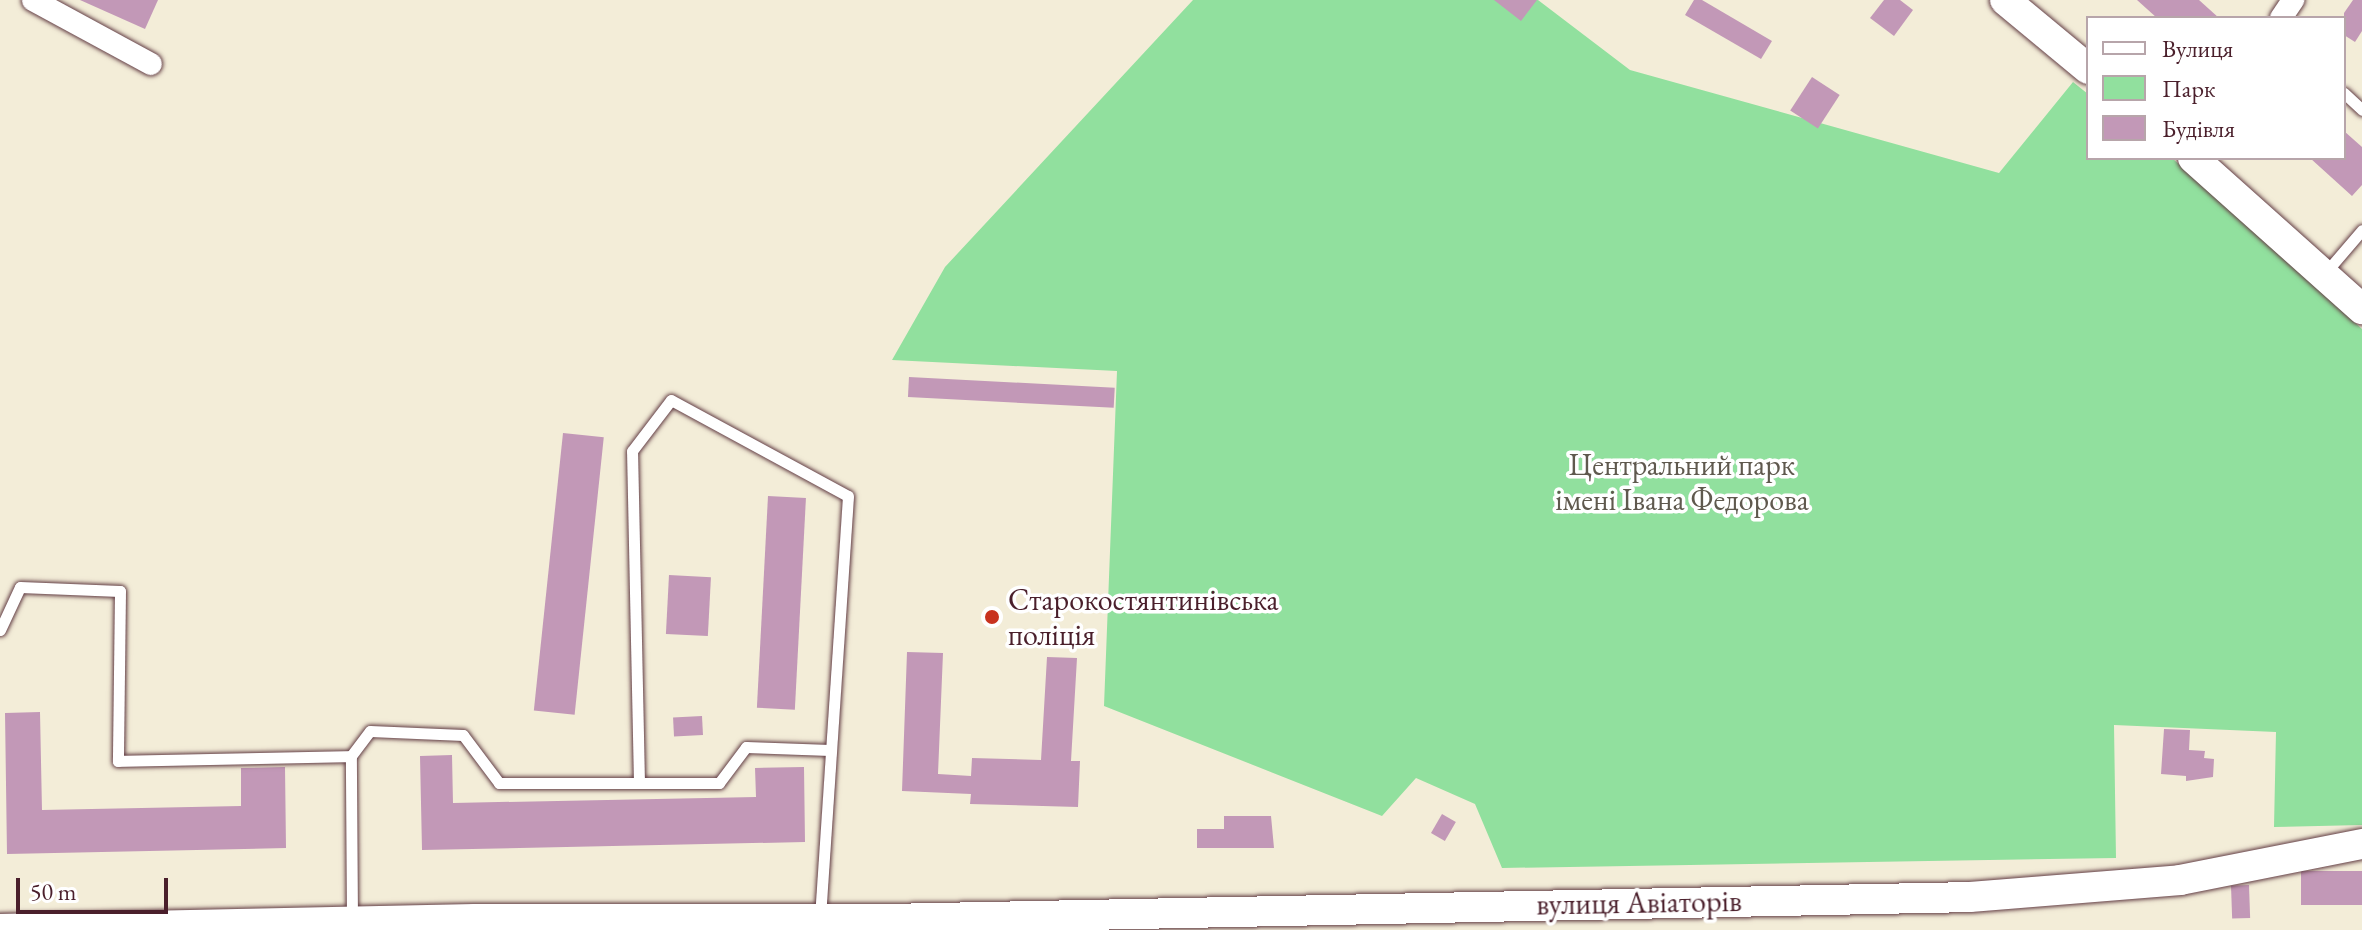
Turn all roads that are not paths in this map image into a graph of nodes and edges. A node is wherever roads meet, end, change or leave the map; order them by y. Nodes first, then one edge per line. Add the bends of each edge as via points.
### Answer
1 (33, 0) edge
2 (2005, 0) edge
3 (151, 64) dead end
4 (2086, 67) edge
5 (2346, 95) edge
6 (2362, 110) edge
7 (2195, 160) edge
8 (2362, 230) edge
9 (2324, 275) junction
10 (2362, 309) edge
11 (0, 630) edge
12 (830, 750) junction
13 (351, 756) junction
14 (639, 783) junction
15 (2362, 844) edge
16 (820, 919) junction
17 (1294, 920) edge
18 (352, 923) junction
19 (886, 924) edge
20 (429, 925) edge
21 (285, 928) edge
22 (0, 929) edge

1 - 3 street
2 - 4 street
5 - 6 lane
7 - 9 street
8 - 9 lane
9 - 10 street
11 - 13 lane via 20,587 120,591 118,761
12 - 14 lane via 746,747 719,783
12 - 14 lane via 848,496 671,400 632,451
12 - 16 lane
13 - 14 lane via 370,731 463,735 499,783
13 - 18 lane
15 - 17 street, вулиця Авіаторів via 2100,890
16 - 19 street, вулиця Авіаторів
16 - 20 street, вулиця Авіаторів
17 - 19 street, вулиця Авіаторів
18 - 20 street, вулиця Авіаторів
18 - 21 street, вулиця Авіаторів
21 - 22 street, вулиця Авіаторів

